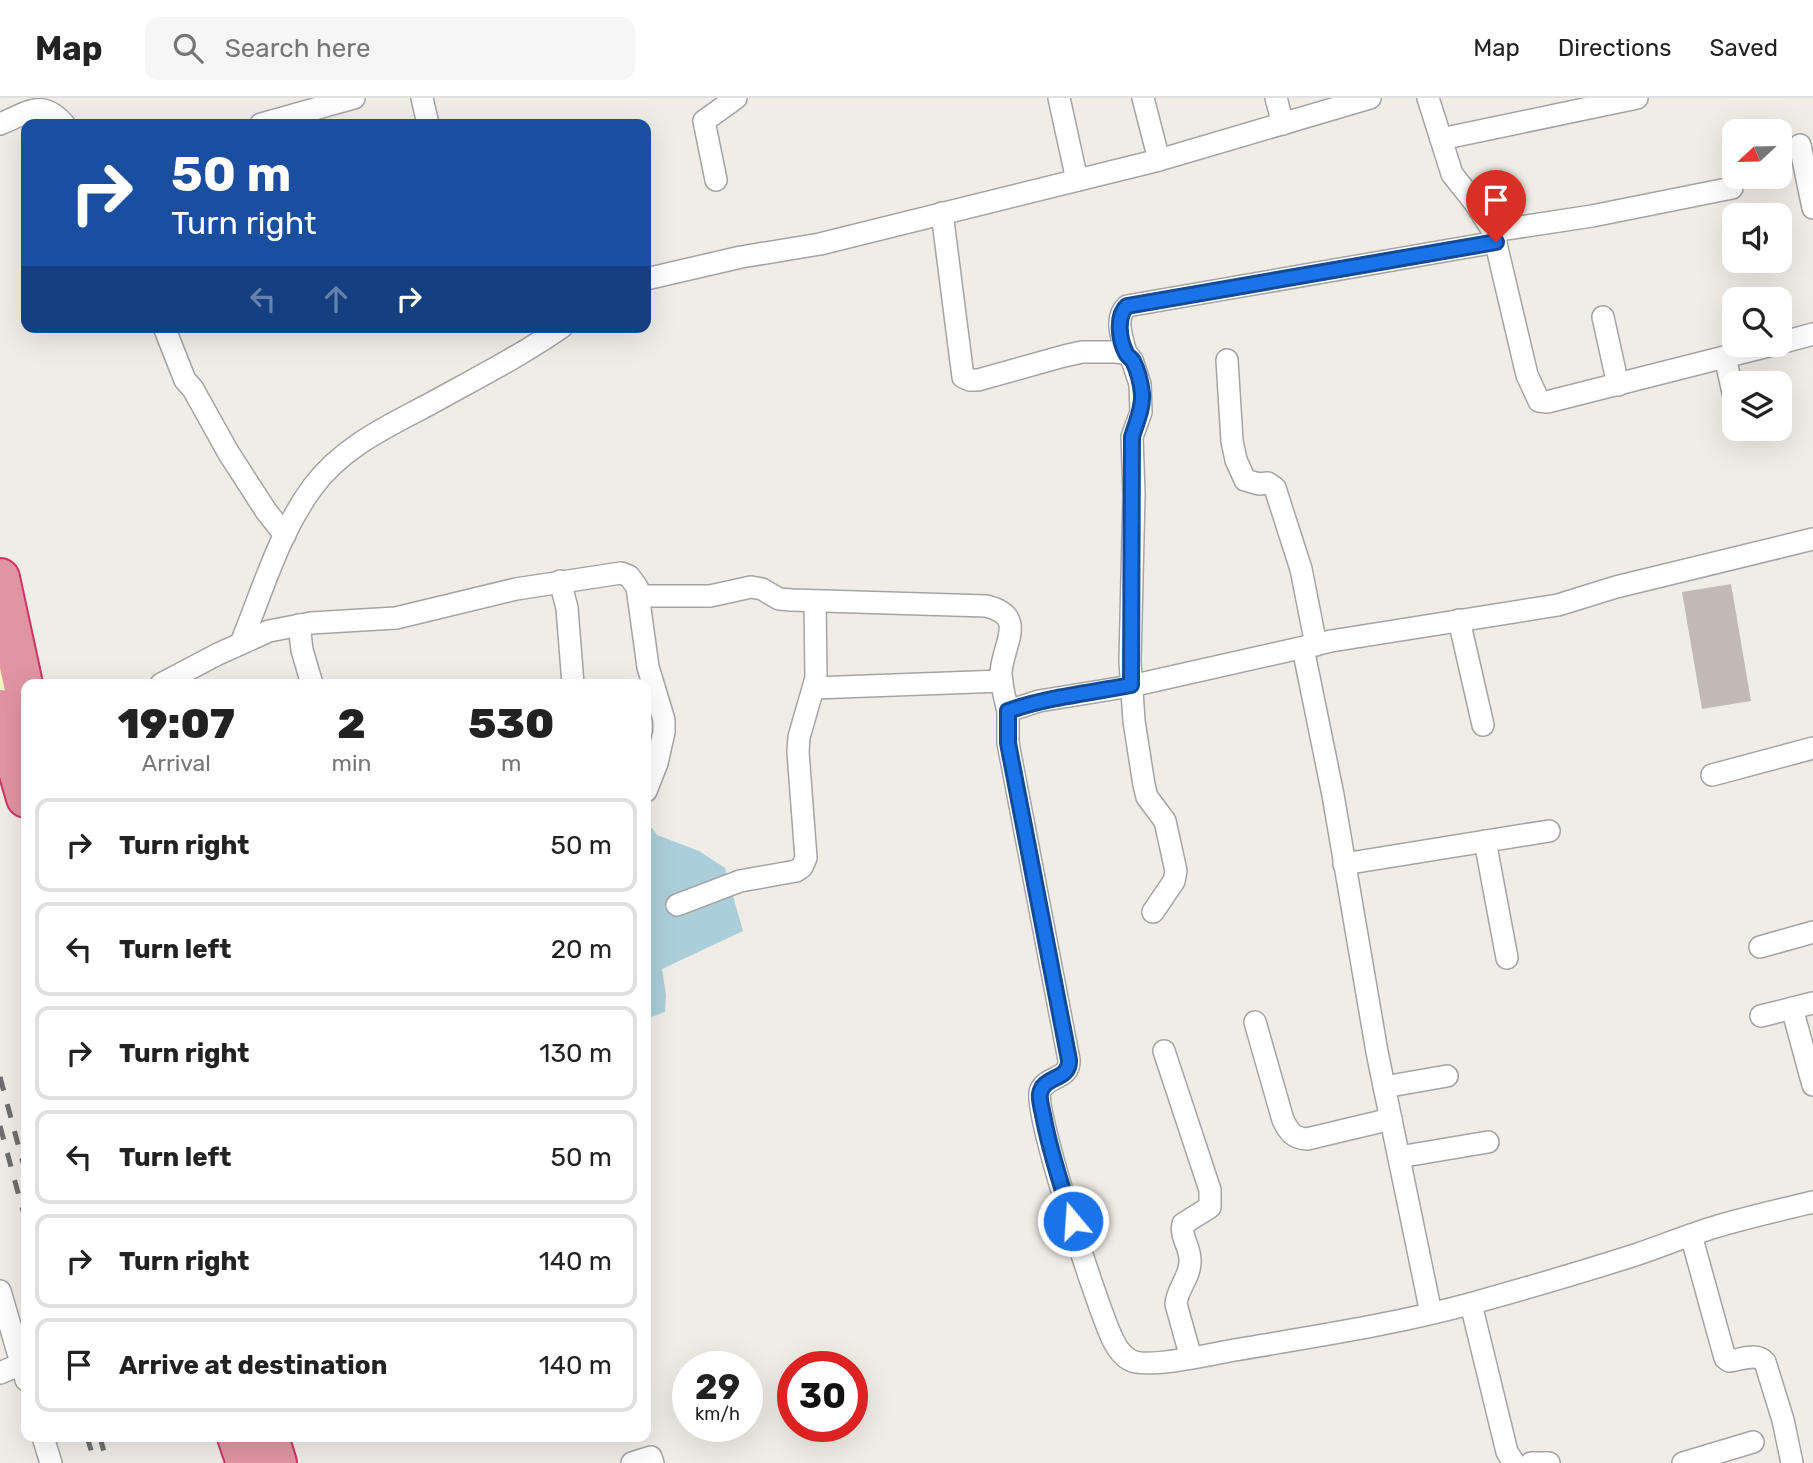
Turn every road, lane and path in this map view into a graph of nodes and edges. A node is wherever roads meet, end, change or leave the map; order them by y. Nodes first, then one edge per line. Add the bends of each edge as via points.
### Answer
1 (354, 98) edge
2 (422, 98) edge
3 (736, 98) edge
4 (1059, 98) edge
5 (1143, 98) edge
6 (1276, 98) edge
7 (1370, 98) edge
8 (1428, 98) edge
9 (1637, 98) edge
10 (1344, 102) edge
11 (59, 119) edge
12 (289, 119) edge
13 (427, 119) edge
14 (0, 124) edge
15 (1283, 124) junction
16 (1441, 139) junction
17 (1800, 145) dead end
18 (1159, 160) junction
19 (716, 180) dead end
20 (1077, 180) junction
21 (1727, 189) edge
22 (1813, 208) edge
23 (942, 213) junction
24 (1494, 237) junction
25 (651, 278) edge
26 (1603, 317) dead end
27 (166, 333) edge
28 (553, 333) edge
29 (1813, 334) edge
30 (1792, 340) edge
31 (1126, 354) junction
32 (1725, 357) joint
33 (1227, 360) dead end
34 (1728, 371) edge
35 (1618, 384) junction
36 (285, 535) junction
37 (1813, 539) edge
38 (0, 578) edge
39 (560, 581) junction
40 (639, 596) junction
41 (815, 602) junction
42 (1459, 620) junction
43 (299, 625) junction
44 (241, 643) junction
45 (1309, 646) junction
46 (1, 671) edge
47 (22, 679) edge
48 (172, 679) edge
49 (311, 679) edge
50 (573, 679) edge
51 (1002, 681) junction
52 (1131, 685) junction
53 (814, 688) junction
54 (21, 694) edge
55 (0, 709) edge
56 (1008, 711) junction
57 (1483, 725) dead end
58 (1813, 748) edge
59 (1712, 775) dead end
60 (651, 778) edge
61 (21, 781) edge
62 (1549, 831) dead end
63 (1485, 841) junction
64 (1344, 864) junction
65 (677, 905) dead end
66 (1153, 912) dead end
67 (1813, 932) edge
68 (1760, 947) dead end
69 (1507, 958) dead end
70 (1803, 1006) edge
71 (1761, 1016) dead end
72 (1255, 1021) dead end
73 (1164, 1051) dead end
74 (1447, 1076) dead end
75 (1813, 1085) edge
76 (1384, 1087) junction
77 (1391, 1119) junction
78 (1488, 1142) dead end
79 (1399, 1157) junction
80 (1813, 1202) edge
81 (1691, 1235) junction
82 (0, 1291) edge
83 (1471, 1304) junction
84 (1431, 1313) junction
85 (1191, 1358) junction
86 (21, 1362) edge
87 (21, 1372) edge
88 (0, 1373) edge
89 (45, 1442) edge
90 (239, 1442) edge
91 (271, 1442) edge
92 (1753, 1442) dead end
93 (51, 1463) edge
94 (246, 1463) edge
95 (277, 1463) edge
96 (632, 1463) edge
97 (653, 1463) edge
98 (1514, 1463) edge
99 (1531, 1463) edge
100 (1549, 1463) edge
101 (1684, 1463) edge
102 (1792, 1463) edge

1 - 12 street
2 - 13 street
3 - 19 street via 704,121
4 - 20 street
5 - 18 street
6 - 15 street
7 - 10 street
8 - 16 street
9 - 16 street
10 - 15 street
11 - 14 street via 44,108
15 - 18 street
16 - 24 street via 1452,174
17 - 22 street
18 - 20 street
20 - 23 street
21 - 24 street
23 - 25 street
23 - 31 street via 963,377 978,380 1082,352
24 - 31 street via 1127,306 1120,320
24 - 35 street via 1527,375 1539,401
26 - 35 street
27 - 36 street via 185,380
28 - 36 street via 355,446 312,486
29 - 30 street
31 - 52 street via 1132,360 1142,398 1132,437
32 - 34 street
32 - 35 street
33 - 45 street via 1236,460 1245,480 1275,488 1301,569
36 - 44 street
37 - 42 street via 1558,605
38 - 47 highway
39 - 40 street via 621,573 629,576
39 - 43 street via 396,618
39 - 50 street
40 - 41 street via 709,596 751,587 779,599
40 - 60 street via 648,667 664,720
41 - 51 street via 999,609 1008,618 1011,631
41 - 53 street
42 - 45 street
42 - 57 street
43 - 44 street
43 - 49 street
44 - 48 street
45 - 52 street
45 - 64 street
46 - 54 main road
51 - 53 street
51 - 56 street
52 - 56 street
52 - 66 street via 1144,785 1165,821 1177,871
53 - 65 street via 797,752 806,858 802,867 740,881
55 - 61 highway
56 - 85 street via 1008,743 1070,1068 1045,1084 1040,1093 1058,1174 1095,1292 1120,1352 1146,1364
58 - 59 street
62 - 63 street
63 - 64 street
63 - 69 street
64 - 76 street
67 - 68 street
70 - 71 street
70 - 75 street
72 - 77 street via 1283,1120 1297,1138
73 - 85 street via 1210,1190 1210,1207 1184,1224 1181,1233 1190,1263 1176,1304
74 - 76 street
76 - 77 street
77 - 79 street
78 - 79 street
79 - 84 street
80 - 81 street
81 - 83 street
81 - 102 street via 1725,1358 1755,1356 1765,1362
82 - 86 street
83 - 84 street
83 - 98 street via 1507,1452
84 - 85 street
87 - 88 street
89 - 93 street
90 - 94 highway
91 - 95 highway
92 - 101 street
96 - 97 street via 651,1457
99 - 100 street

